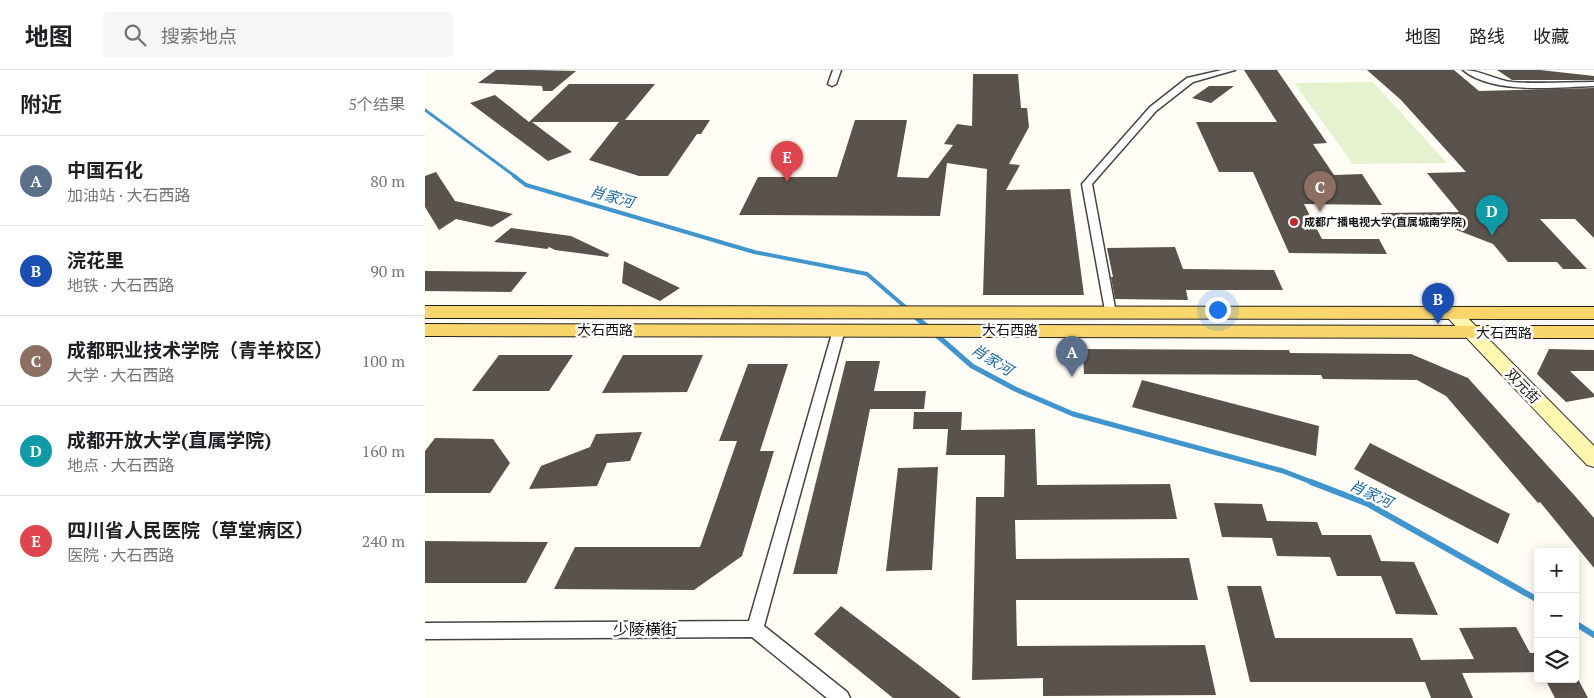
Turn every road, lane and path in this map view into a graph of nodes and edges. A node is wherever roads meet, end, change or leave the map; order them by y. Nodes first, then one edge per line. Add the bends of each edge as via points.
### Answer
1 (837, 70) edge
2 (1231, 70) edge
3 (1467, 70) edge
4 (832, 84) dead end
5 (1594, 84) edge
6 (425, 312) edge
7 (1110, 313) junction
8 (1453, 313) junction
9 (1594, 313) edge
10 (425, 330) edge
11 (839, 330) junction
12 (1594, 332) edge
13 (1471, 333) junction
14 (1594, 459) edge
15 (755, 629) junction
16 (425, 631) edge
17 (841, 698) edge

1 - 4 street
2 - 7 street via 1190,80 1153,109 1087,184
3 - 5 street via 1488,79 1517,84
6 - 7 main road, 大石西路
7 - 8 main road, 大石西路
8 - 9 main road, 大石西路
8 - 13 main road, 双元街
10 - 11 main road, 大石西路
11 - 13 main road, 大石西路
11 - 15 street
12 - 13 main road, 大石西路
13 - 14 main road, 双元街
15 - 16 street, 少陵横街
15 - 17 street

